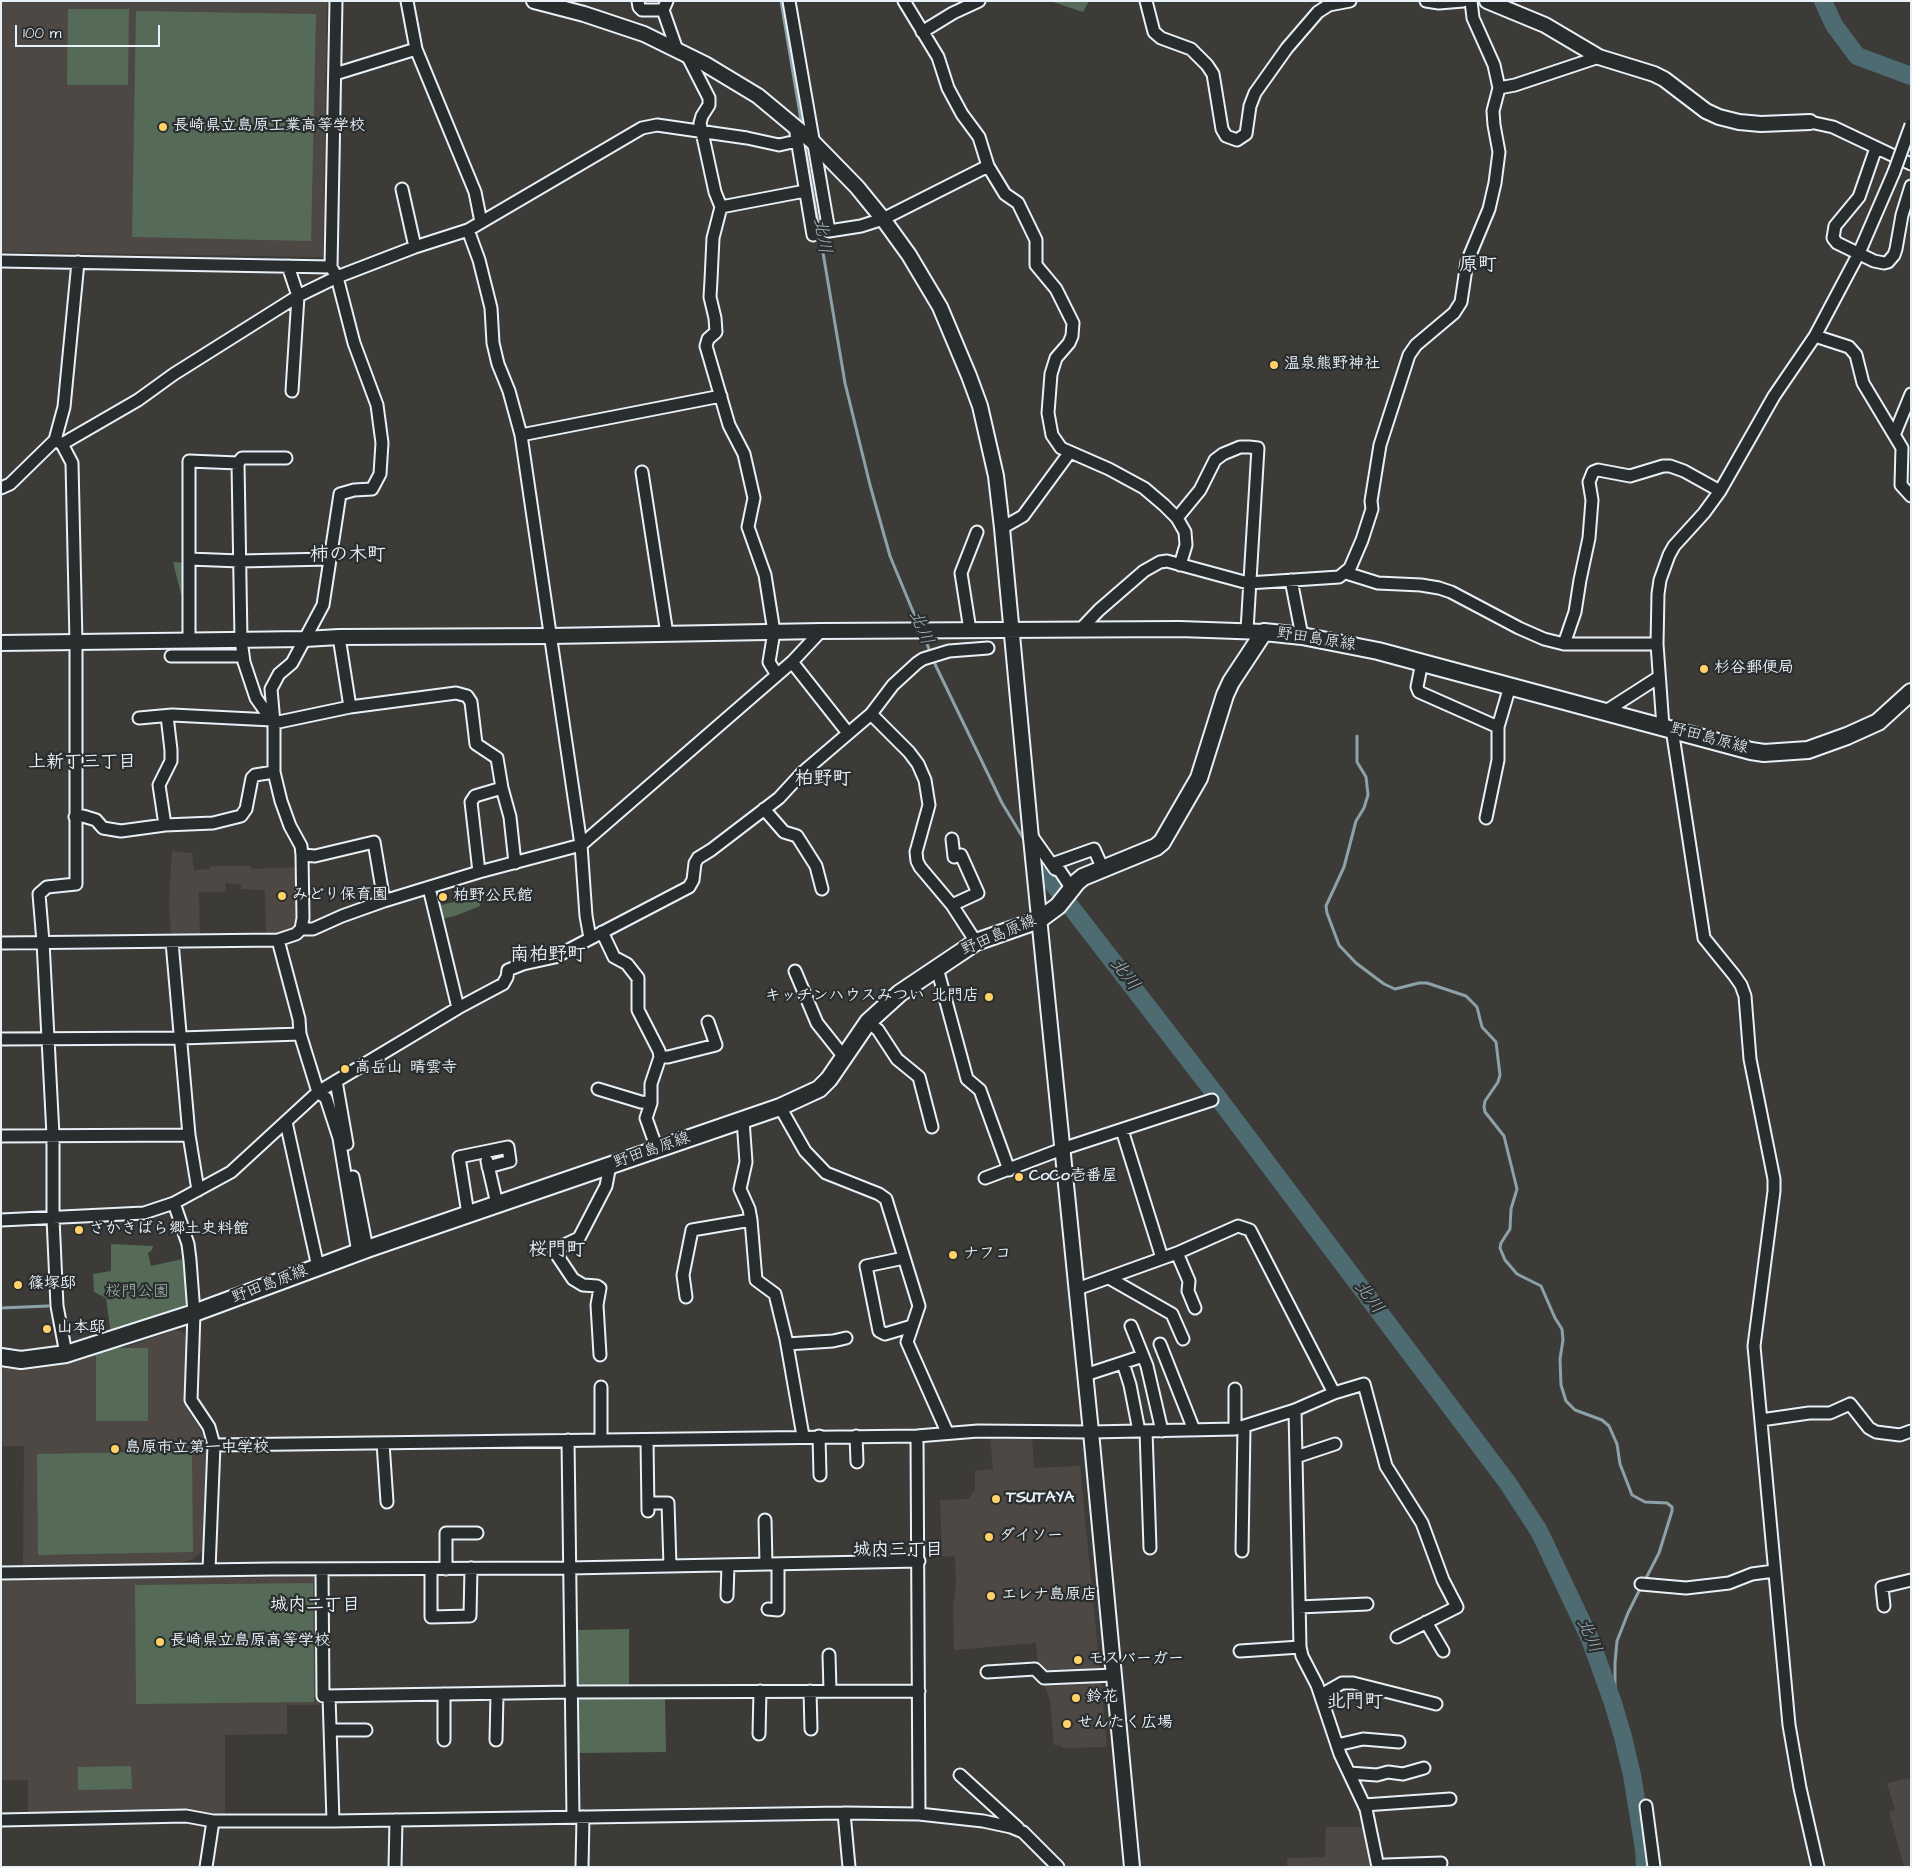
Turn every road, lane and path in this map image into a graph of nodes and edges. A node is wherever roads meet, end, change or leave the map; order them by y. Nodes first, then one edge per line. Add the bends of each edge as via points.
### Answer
1 (336, 1) edge
2 (407, 1) edge
3 (534, 1) edge
4 (638, 1) edge
5 (790, 1) edge
6 (904, 1) edge
7 (979, 1) edge
8 (1146, 1) edge
9 (1350, 1) edge
10 (1426, 1) edge
11 (1463, 1) edge
12 (1471, 1) edge
13 (1488, 1) edge
14 (665, 6) edge
15 (922, 32) junction
16 (416, 49) junction
17 (682, 52) junction
18 (1599, 57) junction
19 (335, 74) junction
20 (1499, 88) junction
21 (1810, 122) joint
22 (1911, 125) edge
23 (702, 131) junction
24 (797, 133) junction
25 (814, 143) junction
26 (1876, 148) junction
27 (1911, 164) edge
28 (988, 166) junction
29 (1911, 186) edge
30 (402, 189) dead end
31 (805, 191) junction
32 (721, 206) junction
33 (883, 218) junction
34 (481, 222) junction
35 (468, 230) junction
36 (813, 235) dead end
37 (415, 247) junction
38 (1859, 253) junction
39 (2, 262) edge
40 (78, 262) junction
41 (288, 266) junction
42 (334, 272) junction
43 (298, 296) junction
44 (1815, 336) junction
45 (292, 391) dead end
46 (1911, 394) edge
47 (721, 396) junction
48 (521, 434) junction
49 (1894, 434) junction
50 (59, 442) junction
51 (1070, 452) junction
52 (286, 458) dead end
53 (238, 462) junction
54 (642, 472) dead end
55 (1, 488) edge
56 (1720, 491) junction
57 (1911, 496) edge
58 (1177, 518) junction
59 (1002, 528) junction
60 (977, 532) dead end
61 (189, 559) junction
62 (329, 559) junction
63 (240, 561) junction
64 (1180, 565) junction
65 (1346, 573) junction
66 (1291, 580) junction
67 (1248, 583) junction
68 (970, 630) junction
69 (1011, 630) junction
70 (1080, 630) junction
71 (1247, 630) junction
72 (821, 631) junction
73 (940, 631) junction
74 (774, 632) junction
75 (1264, 632) junction
76 (667, 634) junction
77 (551, 636) junction
78 (1302, 636) junction
79 (339, 637) junction
80 (305, 639) junction
81 (242, 640) junction
82 (189, 641) junction
83 (76, 642) junction
84 (1, 643) edge
85 (1564, 644) junction
86 (1657, 644) junction
87 (988, 648) dead end
88 (945, 652) junction
89 (171, 656) dead end
90 (243, 656) junction
91 (792, 662) junction
92 (1422, 662) junction
93 (777, 675) junction
94 (1659, 677) junction
95 (1510, 686) junction
96 (1911, 692) edge
97 (350, 707) junction
98 (1606, 711) junction
99 (871, 714) junction
100 (167, 716) junction
101 (139, 718) dead end
102 (273, 722) junction
103 (1498, 727) junction
104 (1667, 728) junction
105 (848, 733) junction
106 (274, 772) junction
107 (502, 788) junction
108 (764, 809) junction
109 (75, 817) junction
110 (1486, 818) dead end
111 (165, 825) junction
112 (1031, 837) junction
113 (952, 839) dead end
114 (581, 845) junction
115 (302, 855) junction
116 (515, 863) junction
117 (1052, 864) junction
118 (1103, 869) junction
119 (480, 872) junction
120 (429, 888) junction
121 (822, 889) dead end
122 (1067, 894) junction
123 (384, 902) junction
124 (952, 905) junction
125 (1039, 920) junction
126 (301, 929) junction
127 (602, 932) junction
128 (590, 938) junction
129 (278, 940) junction
130 (44, 942) junction
131 (172, 942) junction
132 (976, 942) junction
133 (1, 943) edge
134 (937, 968) junction
135 (795, 971) dead end
136 (458, 1008) junction
137 (708, 1022) dead end
138 (868, 1022) junction
139 (300, 1034) junction
140 (181, 1038) junction
141 (47, 1039) junction
142 (1, 1040) edge
143 (660, 1057) junction
144 (844, 1057) junction
145 (336, 1081) junction
146 (598, 1089) dead end
147 (318, 1092) junction
148 (1212, 1100) dead end
149 (651, 1102) junction
150 (780, 1107) junction
151 (743, 1120) junction
152 (286, 1122) junction
153 (932, 1127) dead end
154 (1122, 1130) junction
155 (189, 1135) junction
156 (1, 1136) edge
157 (53, 1136) junction
158 (657, 1149) junction
159 (1062, 1149) junction
160 (485, 1152) junction
161 (610, 1165) junction
162 (488, 1167) junction
163 (1008, 1170) junction
164 (985, 1178) dead end
165 (198, 1190) junction
166 (174, 1203) junction
167 (497, 1204) junction
168 (468, 1214) junction
169 (53, 1218) junction
170 (1, 1220) edge
171 (751, 1220) junction
172 (362, 1251) junction
173 (1177, 1252) junction
174 (904, 1258) junction
175 (1162, 1258) junction
176 (318, 1267) junction
177 (1110, 1278) junction
178 (1077, 1289) junction
179 (686, 1297) dead end
180 (1195, 1308) dead end
181 (194, 1313) junction
182 (912, 1326) junction
183 (1130, 1326) dead end
184 (846, 1338) dead end
185 (1183, 1339) dead end
186 (787, 1344) junction
187 (1160, 1344) dead end
188 (66, 1354) junction
189 (600, 1355) dead end
190 (1143, 1356) junction
191 (1, 1357) edge
192 (1123, 1363) junction
193 (1085, 1375) junction
194 (600, 1387) dead end
195 (1235, 1389) dead end
196 (1334, 1393) junction
197 (1295, 1410) junction
198 (1761, 1420) junction
199 (1239, 1428) junction
200 (1162, 1430) junction
201 (1194, 1430) junction
202 (1142, 1431) junction
203 (947, 1432) junction
204 (1091, 1432) junction
205 (803, 1436) junction
206 (819, 1436) junction
207 (856, 1436) junction
208 (917, 1436) junction
209 (1909, 1436) edge
210 (568, 1440) junction
211 (601, 1440) junction
212 (647, 1440) junction
213 (383, 1443) junction
214 (1335, 1444) dead end
215 (214, 1445) junction
216 (1296, 1457) junction
217 (857, 1462) dead end
218 (820, 1475) dead end
219 (387, 1502) dead end
220 (765, 1520) dead end
221 (477, 1533) dead end
222 (1150, 1548) dead end
223 (1242, 1551) dead end
224 (919, 1561) junction
225 (766, 1564) junction
226 (778, 1564) junction
227 (728, 1565) junction
228 (670, 1566) junction
229 (471, 1568) junction
230 (569, 1568) junction
231 (322, 1569) junction
232 (431, 1569) junction
233 (446, 1569) junction
234 (209, 1570) junction
235 (1774, 1571) junction
236 (1, 1574) edge
237 (1911, 1580) edge
238 (1644, 1584) dead end
239 (727, 1596) dead end
240 (1368, 1604) dead end
241 (1884, 1606) dead end
242 (1299, 1607) junction
243 (778, 1610) dead end
244 (1426, 1622) junction
245 (1397, 1636) dead end
246 (1300, 1647) junction
247 (1240, 1651) dead end
248 (1444, 1651) dead end
249 (829, 1655) dead end
250 (987, 1672) dead end
251 (1114, 1675) junction
252 (810, 1691) junction
253 (830, 1691) junction
254 (919, 1691) junction
255 (572, 1692) junction
256 (760, 1692) junction
257 (444, 1694) junction
258 (497, 1694) junction
259 (1321, 1695) junction
260 (329, 1696) junction
261 (1436, 1704) dead end
262 (811, 1729) dead end
263 (330, 1730) junction
264 (366, 1730) dead end
265 (760, 1734) dead end
266 (444, 1740) dead end
267 (496, 1740) dead end
268 (1398, 1742) dead end
269 (1337, 1745) junction
270 (1424, 1768) dead end
271 (1349, 1773) junction
272 (960, 1775) dead end
273 (1450, 1799) dead end
274 (1364, 1805) junction
275 (1646, 1806) dead end
276 (844, 1812) junction
277 (919, 1814) junction
278 (578, 1817) junction
279 (1, 1820) edge
280 (396, 1820) junction
281 (213, 1821) junction
282 (333, 1821) junction
283 (1022, 1832) junction
284 (1378, 1866) edge
285 (206, 1867) edge
286 (396, 1867) edge
287 (582, 1867) edge
288 (849, 1867) edge
289 (1058, 1867) edge
290 (1132, 1867) edge
291 (1654, 1867) edge
292 (1818, 1867) edge

1 - 19 street
2 - 16 street
3 - 17 street via 604,20
4 - 14 street via 642,10
5 - 25 street
6 - 15 street
7 - 15 street
8 - 9 street via 1154,32 1161,38 1191,49 1208,65 1216,86 1222,129 1226,136 1237,140 1246,134 1250,106 1260,83 1293,40 1318,12 1329,5
10 - 11 street
12 - 20 street via 1473,18 1494,66
13 - 18 street via 1544,24
14 - 17 street
15 - 28 street via 938,57 948,88 962,114 979,137
16 - 19 street
16 - 34 street via 476,192
17 - 23 street via 709,98 700,120
17 - 24 street via 751,92
18 - 20 street
18 - 21 street via 1664,79 1719,117 1761,124
19 - 42 street
20 - 65 street via 1493,111 1498,166 1489,209 1467,262 1461,302 1454,313 1416,345 1409,355 1380,445 1372,510
21 - 26 street via 1833,127
22 - 38 street, bridge
23 - 24 street via 779,145
23 - 32 street
23 - 34 street via 657,125 642,128
24 - 25 street
24 - 31 street
25 - 33 street via 858,187
25 - 33 street via 829,232
26 - 27 street
26 - 38 street via 1859,197 1839,220 1833,233 1837,243
28 - 33 street
28 - 51 street via 1005,194 1018,203 1036,240 1036,265 1056,289 1073,323 1069,343 1053,366 1048,413 1052,435 1061,448
29 - 38 street via 1891,259 1879,262
30 - 37 street
31 - 32 street
31 - 36 street
32 - 47 street via 713,238 710,280 716,332 706,346
33 - 59 street via 940,307 969,376 987,434
34 - 35 street
35 - 37 street
35 - 48 street via 491,308 498,364
37 - 42 street
38 - 44 street
39 - 40 street
40 - 41 street
40 - 50 street
41 - 42 street
41 - 43 street
42 - 43 street
42 - 62 street via 354,343 377,405 382,443 380,474 372,490 340,494
43 - 45 street
43 - 50 street via 138,400
44 - 49 street via 1853,350 1863,383
44 - 56 street via 1774,396
46 - 49 street
47 - 48 street
47 - 74 street via 729,425 744,454 754,498 748,527 766,575
48 - 77 street
49 - 57 street via 1902,448 1901,484
50 - 55 street
50 - 83 street via 72,463
51 - 58 street via 1144,488
51 - 59 street via 1023,516
52 - 53 street via 242,458
53 - 61 street via 189,462
53 - 63 street
54 - 76 street
56 - 85 street via 1670,466 1630,476 1598,470 1593,472 1589,482 1592,500 1589,538 1575,612
56 - 86 street via 1666,560 1658,594
58 - 64 street via 1187,538
58 - 67 street via 1200,490 1215,460 1240,447 1258,448
59 - 69 street
60 - 68 street via 961,573
61 - 63 street
61 - 82 street
62 - 63 street
62 - 80 street via 322,605
63 - 81 street
64 - 67 street
64 - 70 street via 1160,562 1144,571
65 - 66 street via 1338,577
65 - 85 street via 1378,583 1438,588 1519,628
66 - 67 street
66 - 78 street
67 - 71 street
68 - 69 street
68 - 73 street
69 - 70 street
69 - 112 street
70 - 71 street
71 - 75 street
72 - 73 street
72 - 74 street
72 - 91 street
73 - 88 street
74 - 76 street
74 - 93 street via 769,662
75 - 78 main road, 野田島原線
75 - 118 main road, 野田島原線 via 1231,682 1203,769 1167,836 1156,847
76 - 77 street
77 - 79 street
77 - 114 street
78 - 92 main road, 野田島原線
79 - 80 street
79 - 97 street
80 - 81 street
80 - 102 street via 292,663 274,681 271,689
81 - 82 street
81 - 90 street
82 - 83 street
83 - 84 street
83 - 109 street
85 - 86 street
86 - 94 street
87 - 88 street
88 - 99 street via 917,663 893,685
89 - 90 street
90 - 102 street via 256,698
91 - 93 street
91 - 105 street
92 - 95 main road, 野田島原線
92 - 103 street via 1416,687 1419,692
93 - 114 street
94 - 98 street
94 - 104 street
95 - 98 main road, 野田島原線
95 - 103 street
96 - 104 main road, 野田島原線 via 1878,722 1808,750 1758,752
97 - 102 street
97 - 107 street via 456,693 467,696 471,702 476,744 497,758
98 - 104 main road, 野田島原線
99 - 105 street
99 - 124 street via 909,752 925,780 929,805 916,852 917,861
100 - 101 street
100 - 102 street
100 - 111 street via 171,761 160,785
102 - 106 street
103 - 110 street via 1498,760
104 - 198 street via 1704,938 1741,984 1745,996 1750,1059 1774,1180 1754,1346
105 - 108 street
106 - 111 street via 252,778 246,809 241,816 213,823
106 - 115 street via 280,801
107 - 116 street via 510,817
107 - 119 street via 475,796 471,802
108 - 121 street via 784,832 797,836 816,866
108 - 127 street via 698,858 689,887
109 - 111 street via 83,816 96,820 103,828 121,831
109 - 130 street via 76,884 47,887 39,894
112 - 117 street
112 - 125 street
113 - 124 street via 954,857 961,855 978,893
114 - 116 street
114 - 128 street
115 - 123 street via 315,856 374,842
115 - 126 street
116 - 119 street
117 - 118 street via 1094,849
117 - 122 street via 1060,871
118 - 122 main road, 野田島原線 via 1084,877
119 - 120 street
120 - 123 street
120 - 136 street
122 - 125 main road, 野田島原線 via 1052,912
123 - 126 street via 313,929
124 - 132 street
125 - 132 main road, 野田島原線
125 - 159 street
126 - 129 street
127 - 128 street
127 - 143 street via 614,957 627,964 638,978 638,1010
128 - 136 street via 555,957 508,970 503,984
129 - 131 street
129 - 139 street
130 - 131 street
130 - 133 street
130 - 141 street
131 - 140 street
132 - 134 main road, 野田島原線
134 - 138 main road, 野田島原線 via 900,993
134 - 163 street via 967,1079 980,1090
135 - 144 street via 817,1023
136 - 145 street
137 - 143 street via 716,1044 668,1058
138 - 144 main road, 野田島原線
138 - 153 street via 878,1030 897,1059 919,1077
139 - 140 street
139 - 147 street
140 - 141 street
140 - 155 street
141 - 142 street
141 - 157 street
143 - 149 street via 651,1084
144 - 150 main road, 野田島原線 via 820,1089
145 - 147 street
145 - 172 street
146 - 149 street
147 - 152 street
147 - 172 street via 326,1098 339,1138
148 - 154 street
149 - 158 street via 646,1123
150 - 151 main road, 野田島原線
150 - 174 street via 805,1151 826,1173 886,1199
151 - 158 main road, 野田島原線
151 - 171 street via 746,1162 740,1189
152 - 165 street via 231,1172
152 - 176 street
154 - 159 street
154 - 175 street
155 - 157 street
155 - 165 street
156 - 157 street
157 - 169 street
158 - 161 main road, 野田島原線
159 - 163 street
159 - 178 street
160 - 162 street
160 - 162 street via 508,1147 510,1161
160 - 168 street via 459,1157
161 - 167 main road, 野田島原線
161 - 189 street via 606,1186 579,1238 555,1252 573,1279 582,1285 600,1288 597,1305
162 - 167 street
163 - 164 street
165 - 166 street
166 - 169 street via 144,1213
166 - 181 street via 188,1244
167 - 168 main road, 野田島原線
168 - 172 main road, 野田島原線
169 - 170 street
169 - 188 street via 57,1306
171 - 179 street via 692,1230 683,1275
171 - 186 street via 756,1280 776,1294
172 - 176 main road, 野田島原線
173 - 175 street
173 - 180 street via 1189,1281 1188,1291
173 - 196 street via 1238,1226 1250,1230
174 - 182 street via 919,1306
174 - 182 street via 866,1266 879,1331 885,1334
175 - 177 street
176 - 181 main road, 野田島原線
177 - 178 street
177 - 185 street via 1172,1314
178 - 193 street
181 - 188 main road, 野田島原線
181 - 215 street via 191,1400 209,1427
182 - 203 street via 907,1342
183 - 190 street
184 - 186 street
186 - 205 street
187 - 201 street
188 - 191 main road, 野田島原線 via 21,1360
190 - 192 street
190 - 200 street
192 - 193 street
192 - 202 street
193 - 204 street
194 - 211 street
195 - 199 street
196 - 197 street
196 - 244 street via 1364,1384 1386,1466 1422,1522 1443,1580 1457,1607
197 - 199 street
197 - 216 street
198 - 209 street via 1830,1413 1850,1404 1876,1432
198 - 235 street
199 - 201 street
199 - 223 street
200 - 201 street
200 - 202 street
202 - 204 street
202 - 222 street
203 - 204 street
203 - 208 street
204 - 251 street
205 - 206 street
205 - 212 street
206 - 207 street
206 - 218 street
207 - 208 street
207 - 217 street
208 - 224 street
210 - 211 street
210 - 213 street
210 - 230 street
211 - 212 street
212 - 228 street via 648,1507 668,1503
213 - 215 street
213 - 219 street
214 - 216 street
215 - 234 street
216 - 242 street
220 - 225 street
221 - 233 street via 446,1533
224 - 226 street
224 - 254 street
225 - 226 street
225 - 227 street
226 - 243 street
227 - 228 street
227 - 239 street
228 - 230 street
229 - 230 street
229 - 232 street via 470,1616 431,1617
229 - 233 street
230 - 255 street
231 - 232 street
231 - 234 street
231 - 260 street via 323,1696
232 - 233 street
234 - 236 street
235 - 238 street via 1752,1574 1729,1583 1686,1588
235 - 292 street via 1789,1725
237 - 241 street via 1882,1587
240 - 242 street
242 - 246 street
244 - 245 street
244 - 248 street
246 - 247 street
246 - 259 street
249 - 253 street
250 - 251 street via 1034,1669 1044,1678
251 - 290 street
252 - 253 street
252 - 256 street
252 - 262 street
253 - 254 street
254 - 277 street
255 - 256 street
255 - 258 street
255 - 278 street
256 - 265 street
257 - 258 street
257 - 260 street
257 - 266 street
258 - 267 street
259 - 261 street via 1342,1683 1353,1683
259 - 269 street
260 - 263 street
263 - 264 street
263 - 282 street
268 - 269 street via 1363,1739
269 - 271 street
270 - 271 street via 1403,1774
271 - 274 street
272 - 283 street
273 - 274 street
274 - 284 street
275 - 291 street
276 - 277 street
276 - 278 street
276 - 288 street
277 - 283 street via 983,1821
278 - 280 street
278 - 287 street
279 - 281 street via 186,1816
280 - 282 street
280 - 286 street
281 - 282 street
281 - 285 street
283 - 289 street

